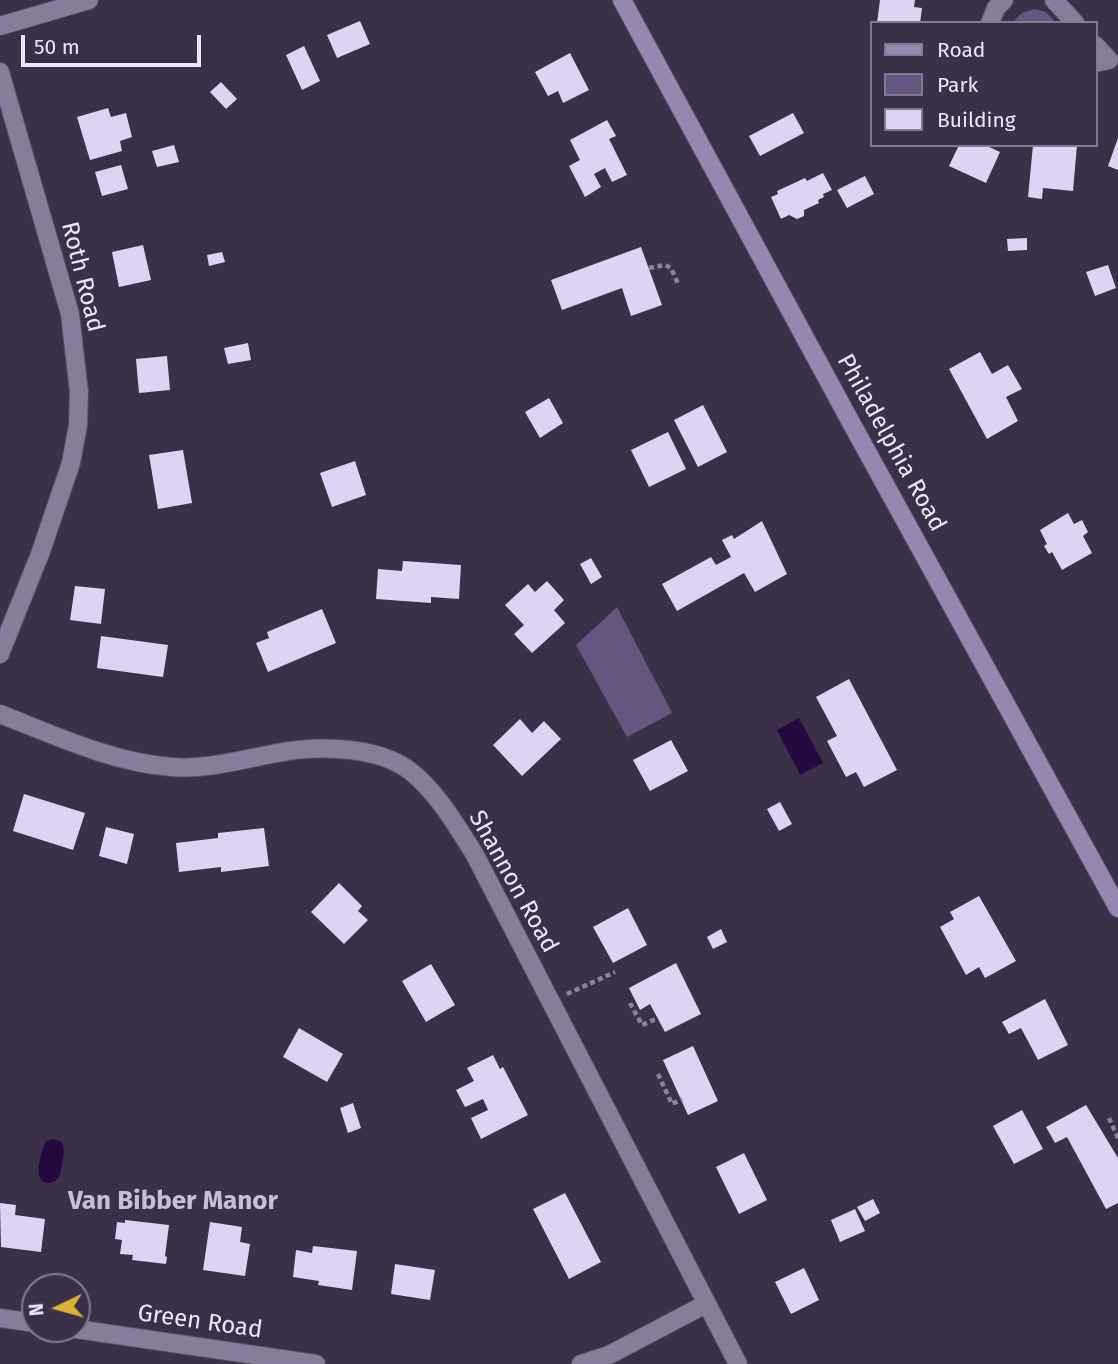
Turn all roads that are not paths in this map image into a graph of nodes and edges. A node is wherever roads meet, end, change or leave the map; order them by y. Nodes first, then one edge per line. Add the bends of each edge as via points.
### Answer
1 (89, 0) edge
2 (622, 0) edge
3 (1004, 0) edge
4 (1054, 0) edge
5 (991, 21) edge
6 (1073, 21) edge
7 (0, 26) edge
8 (1097, 48) edge
9 (1108, 62) edge
10 (0, 72) edge
11 (0, 654) edge
12 (0, 714) edge
13 (1118, 908) edge
14 (706, 1304) junction
15 (0, 1318) edge
16 (21, 1321) edge
17 (91, 1331) edge
18 (316, 1364) edge
19 (581, 1364) edge
20 (738, 1364) edge

1 - 7 street
2 - 13 main road, Philadelphia Road
3 - 5 street
4 - 6 street
8 - 9 street
10 - 11 street, Roth Road via 70,314 79,392 71,463
12 - 14 street, Shannon Road via 122,758 173,768 334,748 376,755 401,765 419,780 471,849
14 - 19 street via 609,1355
14 - 20 street, Shannon Road
15 - 16 street
17 - 18 street, Green Road

